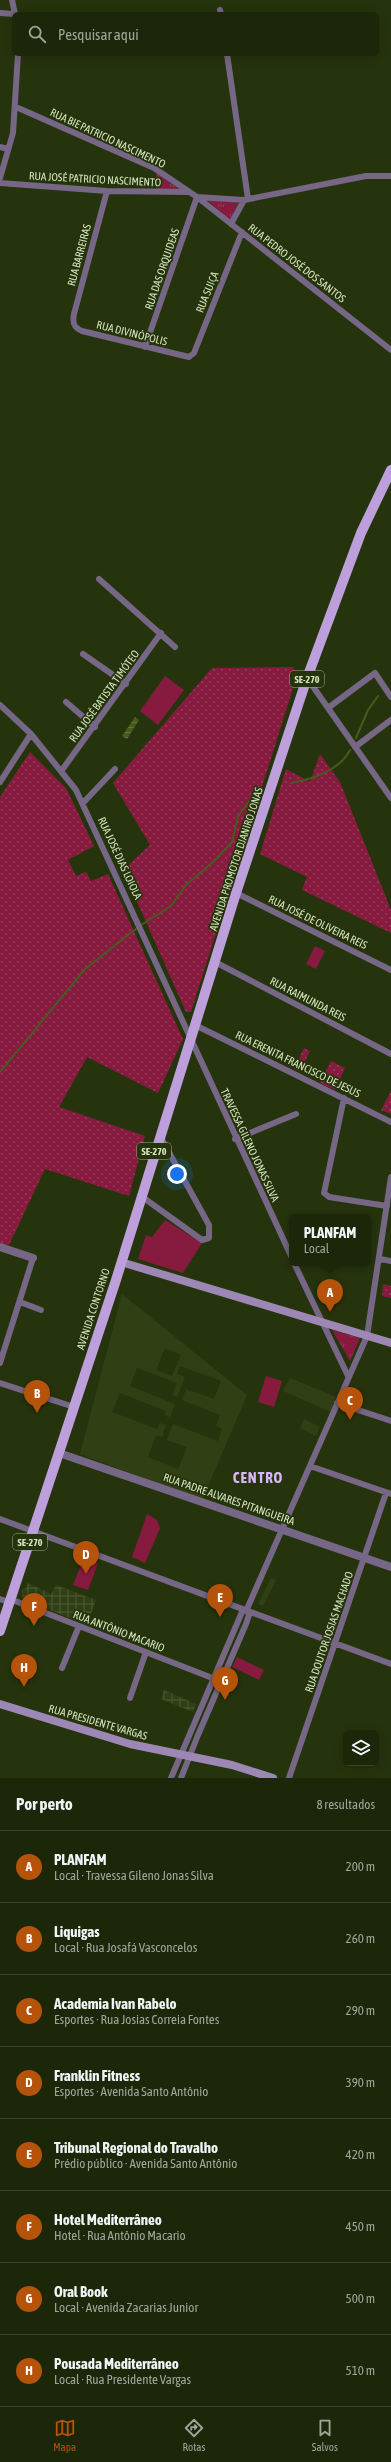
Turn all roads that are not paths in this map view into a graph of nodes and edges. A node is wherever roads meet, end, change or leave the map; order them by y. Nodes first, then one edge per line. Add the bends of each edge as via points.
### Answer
1 (12, 0) edge
2 (15, 12) edge
3 (0, 13) edge
4 (12, 14) edge
5 (18, 56) edge
6 (227, 56) edge
7 (16, 107) junction
8 (0, 147) edge
9 (8, 149) junction
10 (391, 176) edge
11 (0, 178) edge
12 (0, 183) edge
13 (107, 192) junction
14 (189, 192) junction
15 (197, 197) junction
16 (246, 199) junction
17 (231, 224) junction
18 (242, 232) junction
19 (74, 324) joint
20 (145, 347) junction
21 (391, 350) edge
22 (189, 357) joint
23 (391, 470) edge
24 (99, 579) dead end
25 (161, 633) junction
26 (175, 647) dead end
27 (83, 654) dead end
28 (307, 678) junction
29 (126, 684) junction
30 (391, 697) edge
31 (66, 702) dead end
32 (0, 705) edge
33 (328, 708) junction
34 (391, 720) edge
35 (95, 727) junction
36 (30, 734) junction
37 (355, 747) junction
38 (115, 769) dead end
39 (62, 770) junction
40 (0, 782) edge
41 (389, 791) edge
42 (391, 798) edge
43 (83, 803) junction
44 (236, 893) junction
45 (215, 962) junction
46 (391, 970) edge
47 (195, 1025) junction
48 (190, 1040) junction
49 (391, 1054) edge
50 (344, 1098) junction
51 (296, 1114) dead end
52 (391, 1122) edge
53 (160, 1134) junction
54 (235, 1139) junction
55 (391, 1177) edge
56 (140, 1195) junction
57 (387, 1206) junction
58 (0, 1247) edge
59 (289, 1252) edge
60 (33, 1258) joint
61 (380, 1259) junction
62 (391, 1261) edge
63 (121, 1262) junction
64 (295, 1266) edge
65 (20, 1302) junction
66 (41, 1310) dead end
67 (322, 1322) junction
68 (367, 1336) junction
69 (391, 1343) edge
70 (0, 1363) edge
71 (348, 1376) junction
72 (0, 1383) edge
73 (338, 1403) junction
74 (74, 1407) junction
75 (391, 1421) edge
76 (60, 1454) junction
77 (310, 1466) junction
78 (389, 1493) edge
79 (0, 1519) edge
80 (283, 1529) junction
81 (34, 1531) junction
82 (365, 1557) junction
83 (391, 1567) edge
84 (6, 1600) edge
85 (247, 1610) junction
86 (79, 1626) junction
87 (0, 1631) edge
88 (336, 1644) junction
89 (146, 1652) junction
90 (391, 1664) edge
91 (62, 1668) dead end
92 (213, 1678) junction
93 (220, 1681) junction
94 (130, 1698) dead end
95 (0, 1704) edge
96 (181, 1755) junction
97 (190, 1756) junction
98 (172, 1778) edge
99 (181, 1778) edge
100 (274, 1778) edge
101 (289, 1778) edge

1 - 2 street
3 - 4 street
5 - 7 street
6 - 16 street
7 - 9 street
7 - 14 street, RUA BIE PATRICIO NASCIMENTO via 154,168
8 - 9 street
9 - 11 street
10 - 16 street via 366,176
12 - 13 street, RUA JOSÉ PATRICIO NASCIMENTO
13 - 14 street, RUA JOSÉ PATRICIO NASCIMENTO
13 - 19 street, RUA BARREIRAS via 74,314
14 - 15 street, RUA PEDRO JOSÉ DOS SANTOS
15 - 16 street
15 - 17 street, RUA PEDRO JOSÉ DOS SANTOS
15 - 20 street, RUA DAS ORQUIDEAS
16 - 17 street
17 - 18 street, RUA PEDRO JOSÉ DOS SANTOS
18 - 21 street, RUA PEDRO JOSÉ DOS SANTOS
18 - 22 street, RUA SUIÇA via 194,353
19 - 20 street, RUA DIVINÓPOLIS via 82,331
20 - 22 street, RUA DIVINÓPOLIS
23 - 28 main road, AVENIDA PROMOTOR DJANIRO JONAS / SE-270 via 361,532
24 - 25 street
25 - 26 street
25 - 29 street, RUA JOSÉ BATISTA TIMÓTEO
27 - 29 street
28 - 33 street
28 - 44 main road, AVENIDA PROMOTOR DJANIRO JONAS / SE-270
29 - 35 street, RUA JOSÉ BATISTA TIMÓTEO
30 - 33 street via 375,673
31 - 35 street
32 - 36 street, RUA JOSÉ DIAS LOIOLA
33 - 37 street
34 - 37 street
35 - 39 street, RUA JOSÉ BATISTA TIMÓTEO
36 - 39 street, RUA JOSÉ DIAS LOIOLA
36 - 40 street
37 - 41 street
38 - 43 street
39 - 43 street, RUA JOSÉ DIAS LOIOLA
41 - 42 street
43 - 48 street, RUA JOSÉ DIAS LOIOLA
44 - 45 main road, AVENIDA PROMOTOR DJANIRO JONAS / SE-270
44 - 46 street, RUA JOSÉ DE OLIVEIRA REIS
45 - 47 main road, AVENIDA PROMOTOR DJANIRO JONAS / SE-270
45 - 49 street, RUA RAIMUNDA REIS
47 - 48 main road, AVENIDA PROMOTOR DJANIRO JONAS / SE-270
47 - 50 street, RUA ERENITA FRANCISCO DE JESUS
48 - 53 main road, AVENIDA PROMOTOR DJANIRO JONAS / SE-270
48 - 54 street, TRAVESSA GILENO JONAS SILVA
50 - 52 street, RUA ERENITA FRANCISCO DE JESUS
50 - 57 street via 324,1193 329,1197
51 - 54 street
53 - 56 main road, AVENIDA PROMOTOR DJANIRO JONAS / SE-270
53 - 56 street via 209,1225 209,1238 202,1240
54 - 59 street, TRAVESSA GILENO JONAS SILVA
55 - 57 street
56 - 63 main road, AVENIDA PROMOTOR DJANIRO JONAS / SE-270
57 - 61 street
58 - 60 street
60 - 65 street
61 - 62 street
61 - 68 street
63 - 67 main road, AVENIDA CONTORNO
63 - 74 main road, AVENIDA CONTORNO / SE-270
64 - 67 street
65 - 66 street
65 - 70 street
67 - 68 main road, AVENIDA CONTORNO
67 - 71 street
68 - 69 main road, AVENIDA CONTORNO
68 - 71 street
71 - 73 street
72 - 74 street
73 - 75 street
73 - 77 street
74 - 76 main road, AVENIDA CONTORNO / SE-270
76 - 80 street, RUA PADRE ALVARES PITANGUEIRA
76 - 81 main road, AVENIDA CONTORNO / SE-270
77 - 78 street
77 - 80 street
78 - 82 street, RUA DOUTOR JOSIAS MACHADO
79 - 81 street
80 - 82 street, RUA PADRE ALVARES PITANGUEIRA
80 - 85 street
81 - 84 main road, AVENIDA CONTORNO / SE-270
81 - 85 street
82 - 83 street, RUA PADRE ALVARES PITANGUEIRA
82 - 88 street, RUA DOUTOR JOSIAS MACHADO
84 - 86 street, RUA ANTÔNIO MACARIO
84 - 87 main road, AVENIDA CONTORNO / SE-270
85 - 88 street
85 - 92 street via 242,1612
85 - 93 street via 249,1615 246,1624
86 - 89 street, RUA ANTÔNIO MACARIO
86 - 91 street
88 - 90 street
88 - 101 street, RUA DOUTOR JOSIAS MACHADO
89 - 92 street, RUA ANTÔNIO MACARIO
89 - 94 street
92 - 93 street, RUA ANTÔNIO MACARIO
92 - 96 street
93 - 97 street
95 - 96 main road, RUA PRESIDENTE VARGAS via 130,1744
96 - 97 main road, RUA PRESIDENTE VARGAS
96 - 98 street
97 - 99 street
97 - 100 main road, RUA PRESIDENTE VARGAS

